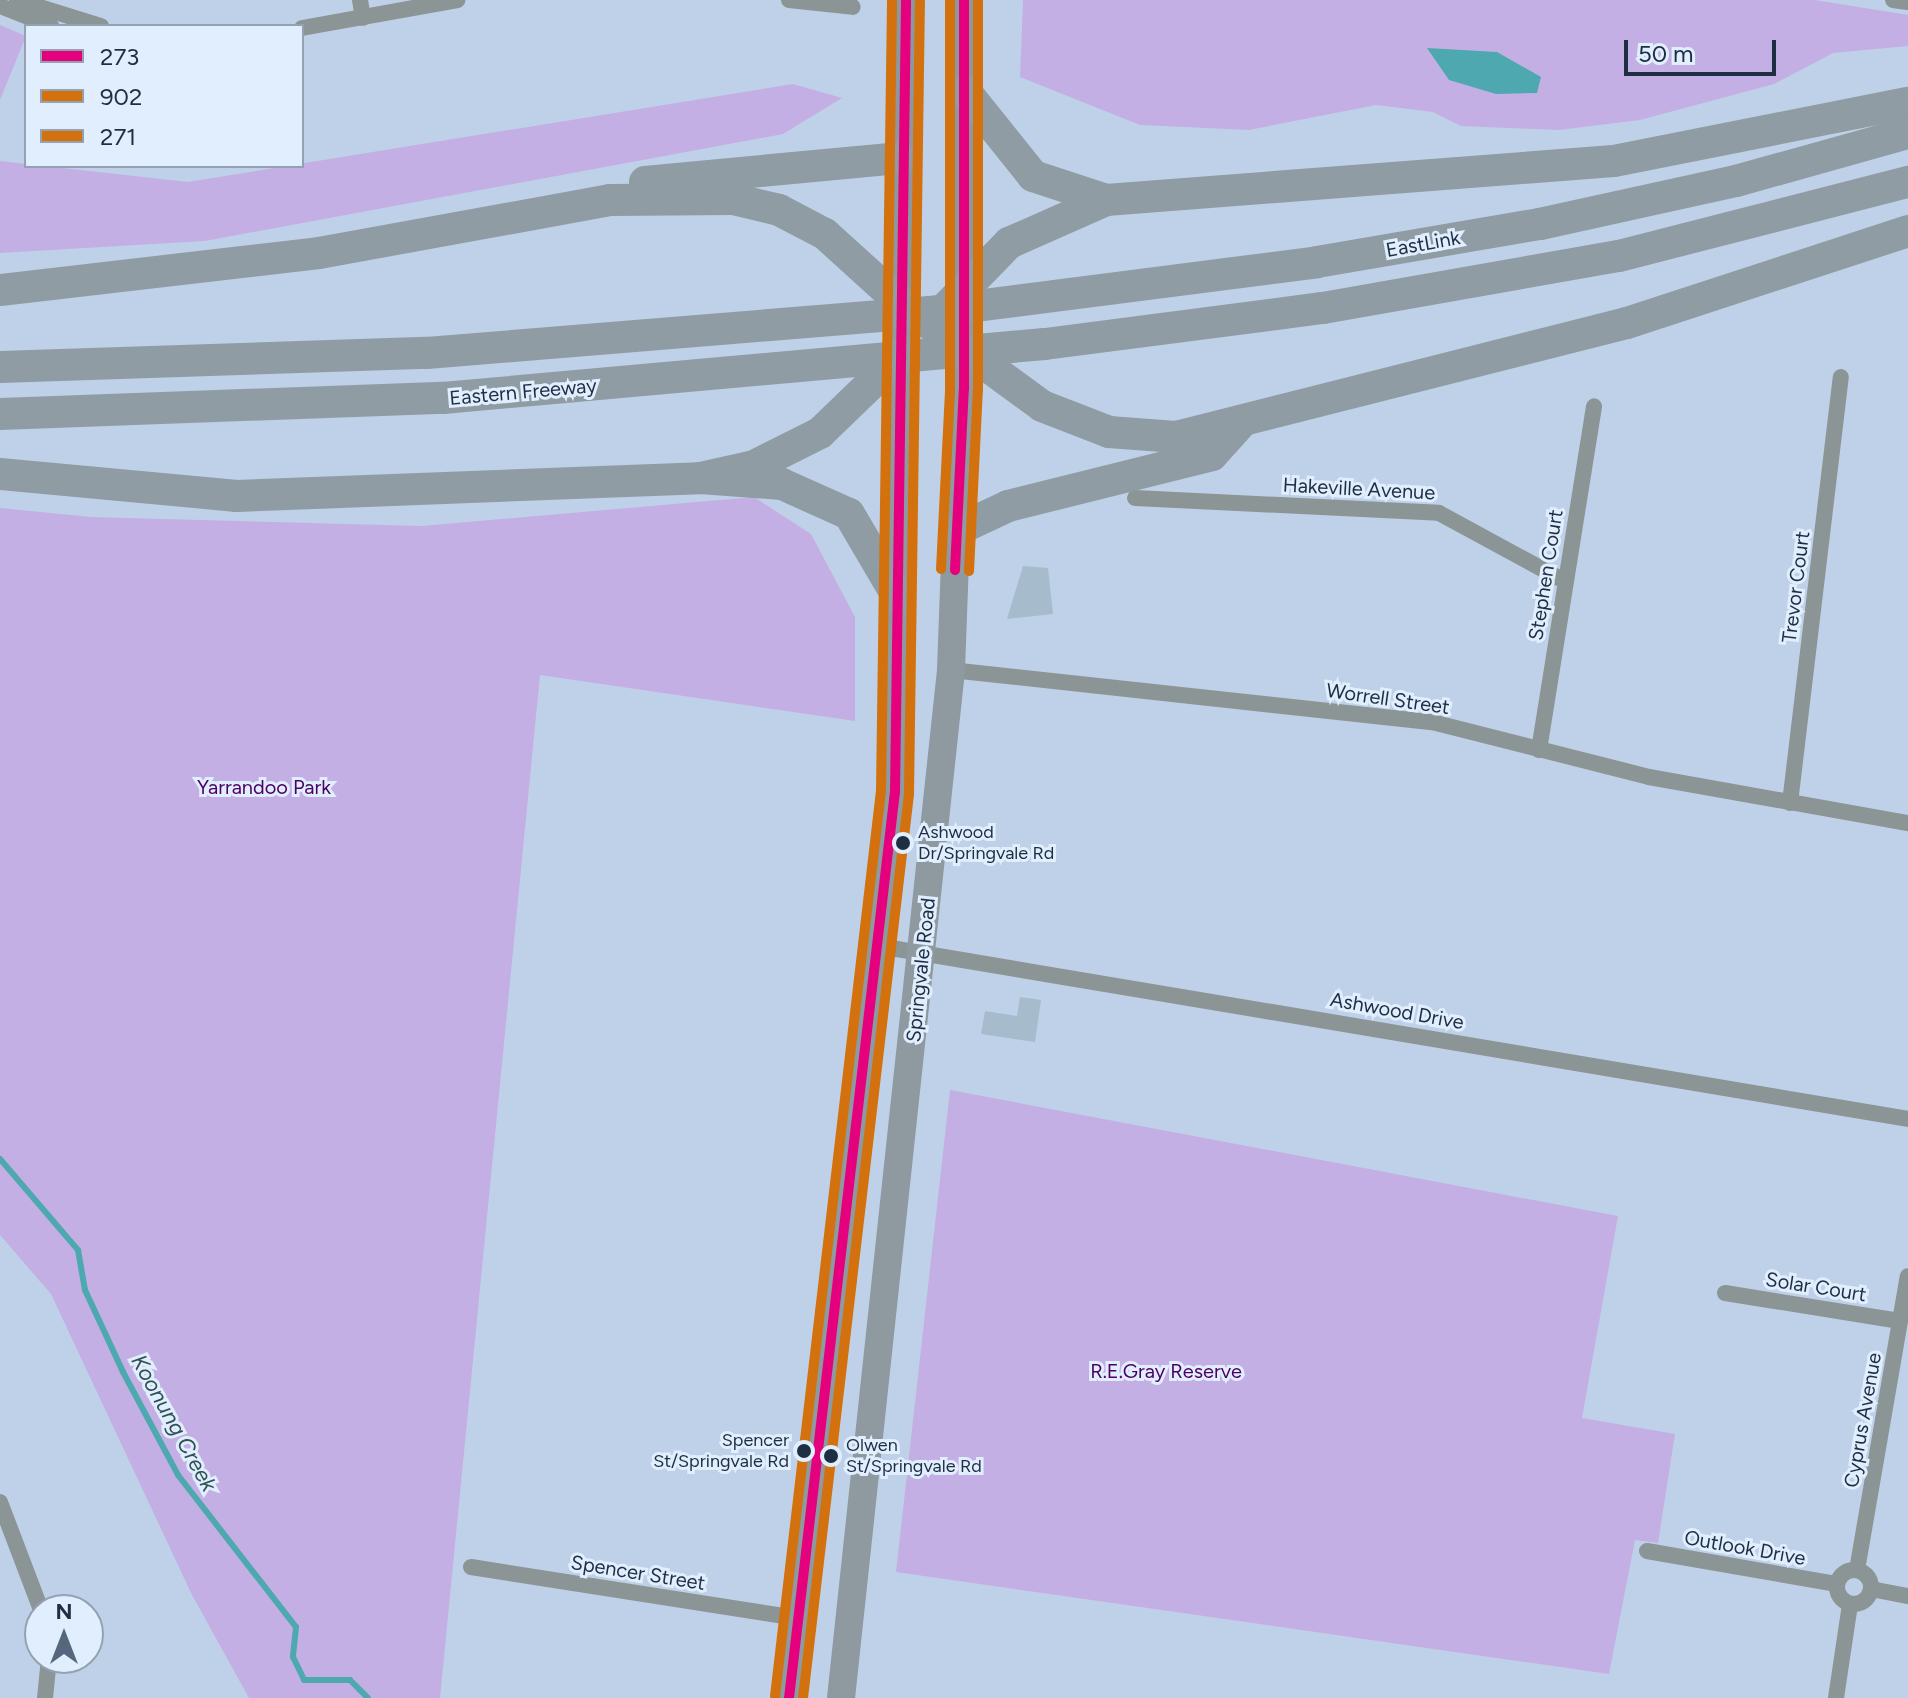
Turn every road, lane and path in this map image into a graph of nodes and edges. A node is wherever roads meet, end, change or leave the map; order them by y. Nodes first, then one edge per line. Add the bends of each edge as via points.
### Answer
1 (17, 0) edge
2 (360, 0) edge
3 (458, 0) edge
4 (789, 0) edge
5 (906, 0) edge
6 (964, 0) edge
7 (1893, 0) edge
8 (1908, 2) edge
9 (0, 6) edge
10 (853, 7) dead end
11 (35, 9) edge
12 (53, 16) edge
13 (363, 18) junction
14 (91, 24) edge
15 (304, 28) edge
16 (965, 91) junction
17 (1908, 103) edge
18 (1908, 133) edge
19 (901, 158) junction
20 (1908, 182) edge
21 (1106, 200) junction
22 (554, 208) junction
23 (1908, 231) edge
24 (970, 276) junction
25 (0, 290) edge
26 (908, 300) junction
27 (964, 351) junction
28 (901, 355) junction
29 (0, 367) edge
30 (1841, 377) dead end
31 (1594, 406) dead end
32 (0, 414) edge
33 (1240, 424) junction
34 (0, 474) edge
35 (700, 478) junction
36 (1135, 498) dead end
37 (957, 530) junction
38 (1564, 581) junction
39 (899, 599) junction
40 (951, 670) junction
41 (1539, 750) junction
42 (1790, 803) junction
43 (1908, 823) edge
44 (879, 946) junction
45 (923, 950) junction
46 (1908, 1119) edge
47 (1908, 1276) edge
48 (1725, 1293) dead end
49 (1900, 1321) junction
50 (0, 1502) edge
51 (1647, 1551) dead end
52 (471, 1567) dead end
53 (1857, 1570) junction
54 (1837, 1584) junction
55 (1871, 1589) junction
56 (35, 1594) edge
57 (1908, 1596) edge
58 (1850, 1604) junction
59 (798, 1618) junction
60 (47, 1674) edge
61 (45, 1698) edge
62 (789, 1698) edge
63 (841, 1698) edge
64 (1836, 1698) edge

1 - 11 street
2 - 13 street
3 - 13 street
4 - 10 street
5 - 19 main road
6 - 16 main road, Springvale Road
7 - 8 street
9 - 11 street
11 - 12 street
12 - 14 street
13 - 15 street
16 - 21 highway via 1033,176
16 - 24 main road, Springvale Road
17 - 21 highway via 1727,144 1573,166
18 - 26 highway, EastLink via 1736,181 1540,224 1317,262
19 - 22 highway via 696,173
19 - 26 main road
20 - 32 highway, Eastern Freeway via 1619,256 1309,310 1045,344 443,398
21 - 24 highway via 1034,227
22 - 25 highway via 319,253
22 - 26 highway via 671,197 758,203 825,234
23 - 33 highway via 1696,303
24 - 26 highway
24 - 27 highway, Springvale Road
26 - 27 highway
26 - 28 highway
26 - 29 highway via 442,352
27 - 33 highway via 1010,385 1083,425 1130,436 1176,437
27 - 37 highway, Springvale Road
28 - 35 highway via 860,401 776,457
28 - 39 highway
30 - 42 street, Trevor Court
31 - 38 street, Stephen Court
33 - 37 highway via 1212,455 1008,506
34 - 35 highway via 237,496
35 - 39 highway via 782,484 825,497 867,534
36 - 38 street, Hakeville Avenue via 1439,513
37 - 40 highway, Springvale Road
38 - 41 street, Stephen Court
39 - 44 highway via 897,764
40 - 41 street, Worrell Street via 1432,722
40 - 45 highway, Springvale Road
41 - 42 street, Worrell Street
42 - 43 street, Worrell Street
44 - 45 street, Ashwood Drive
44 - 59 highway
45 - 46 street, Ashwood Drive
45 - 63 highway, Springvale Road
47 - 49 street, Cyprus Avenue
48 - 49 street, Solar Court
49 - 53 street, Cyprus Avenue
50 - 56 street
51 - 54 street, Outlook Drive
52 - 59 street, Spencer Street
53 - 54 street
53 - 55 street
54 - 58 street
55 - 57 street
55 - 58 street via 1864,1601
58 - 64 street
59 - 62 highway
60 - 61 street

